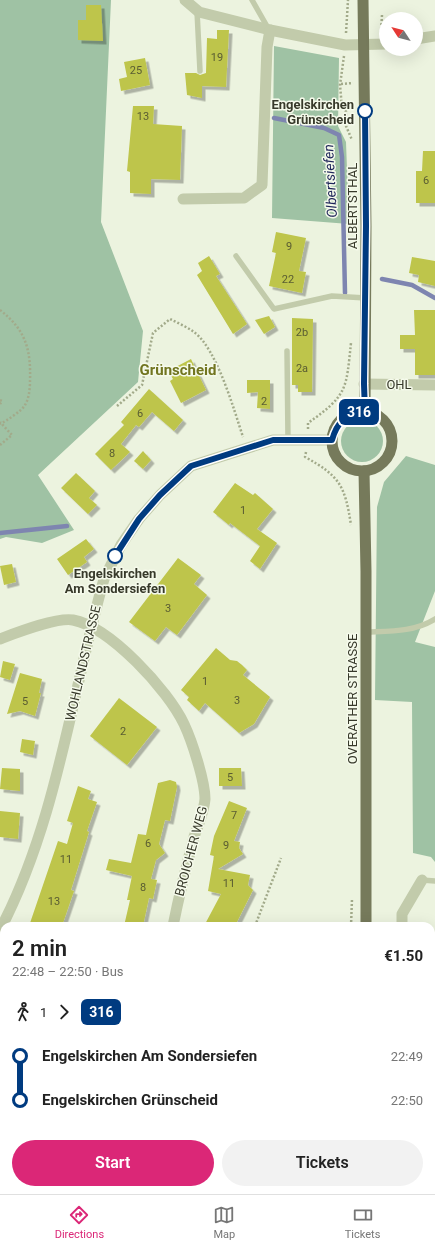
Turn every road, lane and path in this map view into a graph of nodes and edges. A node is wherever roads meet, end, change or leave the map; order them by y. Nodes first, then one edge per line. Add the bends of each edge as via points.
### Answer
1 (185, 0) edge
2 (252, 0) edge
3 (348, 0) edge
4 (363, 0) edge
5 (197, 10) junction
6 (270, 30) junction
7 (435, 36) edge
8 (423, 38) edge
9 (379, 44) edge
10 (345, 45) junction
11 (363, 45) junction
12 (200, 71) dead end
13 (353, 142) dead end
14 (184, 200) dead end
15 (236, 256) dead end
16 (366, 298) junction
17 (0, 310) edge
18 (352, 340) dead end
19 (287, 351) dead end
20 (364, 384) junction
21 (435, 385) edge
22 (0, 400) edge
23 (0, 404) edge
24 (117, 406) dead end
25 (365, 412) junction
26 (0, 423) edge
27 (288, 440) junction
28 (307, 440) junction
29 (332, 440) junction
30 (0, 445) edge
31 (247, 448) junction
32 (364, 471) junction
33 (352, 532) dead end
34 (435, 619) edge
35 (91, 625) junction
36 (366, 632) junction
37 (0, 638) edge
38 (281, 858) dead end
39 (422, 880) joint
40 (435, 881) edge
41 (352, 896) dead end
42 (4, 922) edge
43 (174, 922) edge
44 (257, 922) edge
45 (351, 922) edge
46 (366, 922) edge
47 (402, 922) edge

1 - 5 street
2 - 6 lane
3 - 10 path
4 - 11 main road, ALBERTSTHAL
5 - 6 street
5 - 12 lane
6 - 10 street
6 - 14 street via 266,47 262,185 244,198
7 - 8 street
9 - 11 street
10 - 11 street
10 - 13 path via 341,74 342,108 346,111 346,126
11 - 16 main road, ALBERTSTHAL
15 - 16 lane via 274,309 332,296
16 - 20 main road, ALBERTSTHAL
17 - 26 path via 22,333 30,359 30,388 25,405
18 - 28 path via 346,384 336,401 308,423
19 - 27 lane
20 - 21 street, OHL
20 - 25 main road, ALBERTSTHAL
22 - 23 path
24 - 31 path via 142,385 153,333 170,319 194,332 204,342 227,386
25 - 29 main road via 353,413 343,419 336,428
25 - 32 main road via 374,414 384,422 391,433 392,442 387,458 381,465
26 - 30 path via 12,435
27 - 28 street, WOHLANDSTRASSE
27 - 31 street, WOHLANDSTRASSE via 273,440
28 - 29 street, WOHLANDSTRASSE
28 - 33 path via 305,457 336,477 345,492
29 - 32 main road via 336,456 341,463 356,471
31 - 35 street, WOHLANDSTRASSE via 191,466 160,495 121,545 104,579
32 - 36 main road, OVERATHER STRASSE
34 - 36 lane via 410,630
35 - 37 street via 72,620 34,626
35 - 42 street, WOHLANDSTRASSE via 41,833
35 - 43 street, BROICHER WEG via 130,655 166,696 184,723 197,758 205,800
36 - 46 main road, OVERATHER STRASSE
38 - 44 path
39 - 40 lane
39 - 47 street via 402,914
41 - 45 path

